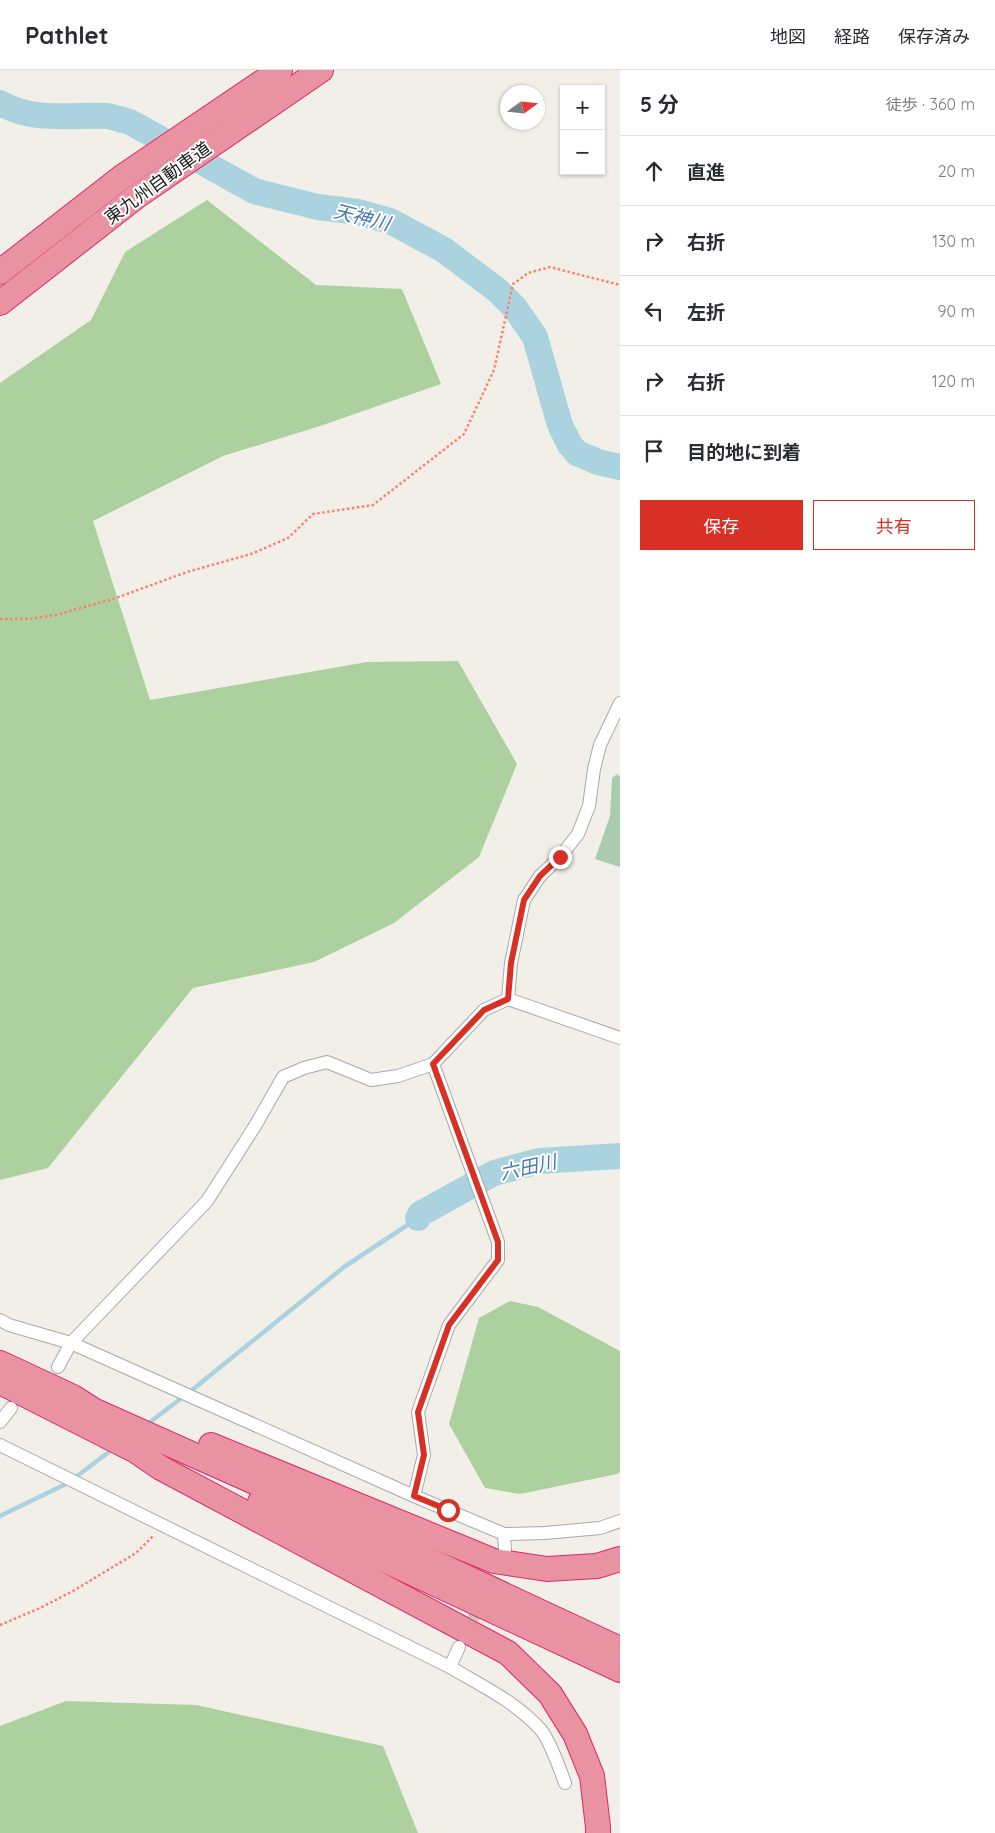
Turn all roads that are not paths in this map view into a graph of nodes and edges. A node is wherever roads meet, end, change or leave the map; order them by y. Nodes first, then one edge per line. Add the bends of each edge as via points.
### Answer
1 (280, 70) edge
2 (321, 70) edge
3 (0, 272) edge
4 (0, 303) edge
5 (620, 703) edge
6 (508, 999) junction
7 (620, 1038) edge
8 (433, 1064) junction
9 (0, 1320) edge
10 (71, 1343) junction
11 (0, 1363) edge
12 (58, 1367) dead end
13 (0, 1382) edge
14 (73, 1397) junction
15 (11, 1408) dead end
16 (0, 1422) edge
17 (0, 1445) edge
18 (136, 1451) junction
19 (414, 1496) junction
20 (620, 1521) edge
21 (504, 1534) junction
22 (505, 1551) tunnel mouth
23 (620, 1558) edge
24 (459, 1647) tunnel mouth
25 (620, 1649) edge
26 (450, 1667) junction
27 (620, 1670) edge
28 (565, 1783) dead end
29 (598, 1833) edge

1 - 3 highway, 東九州自動車道 via 122,177
2 - 4 highway, 東九州自動車道 via 137,196
5 - 6 street via 600,745 589,806 578,834 540,876 524,900 511,963
6 - 7 street
6 - 8 street via 484,1010
8 - 10 street via 398,1076 371,1080 327,1062 284,1077 207,1201
8 - 19 street via 498,1242 498,1260 449,1325 418,1412 424,1455
9 - 10 street
10 - 12 street
10 - 19 street
11 - 14 highway
13 - 18 highway
14 - 23 highway via 100,1400 494,1561 547,1569 597,1566
14 - 25 highway via 95,1411
15 - 16 street
17 - 26 street
18 - 27 highway via 165,1457
18 - 29 highway via 161,1468 508,1653 550,1694 575,1734 592,1776
19 - 21 street
20 - 21 street via 600,1528
21 - 22 street
24 - 26 street
26 - 28 street via 507,1700 542,1732

